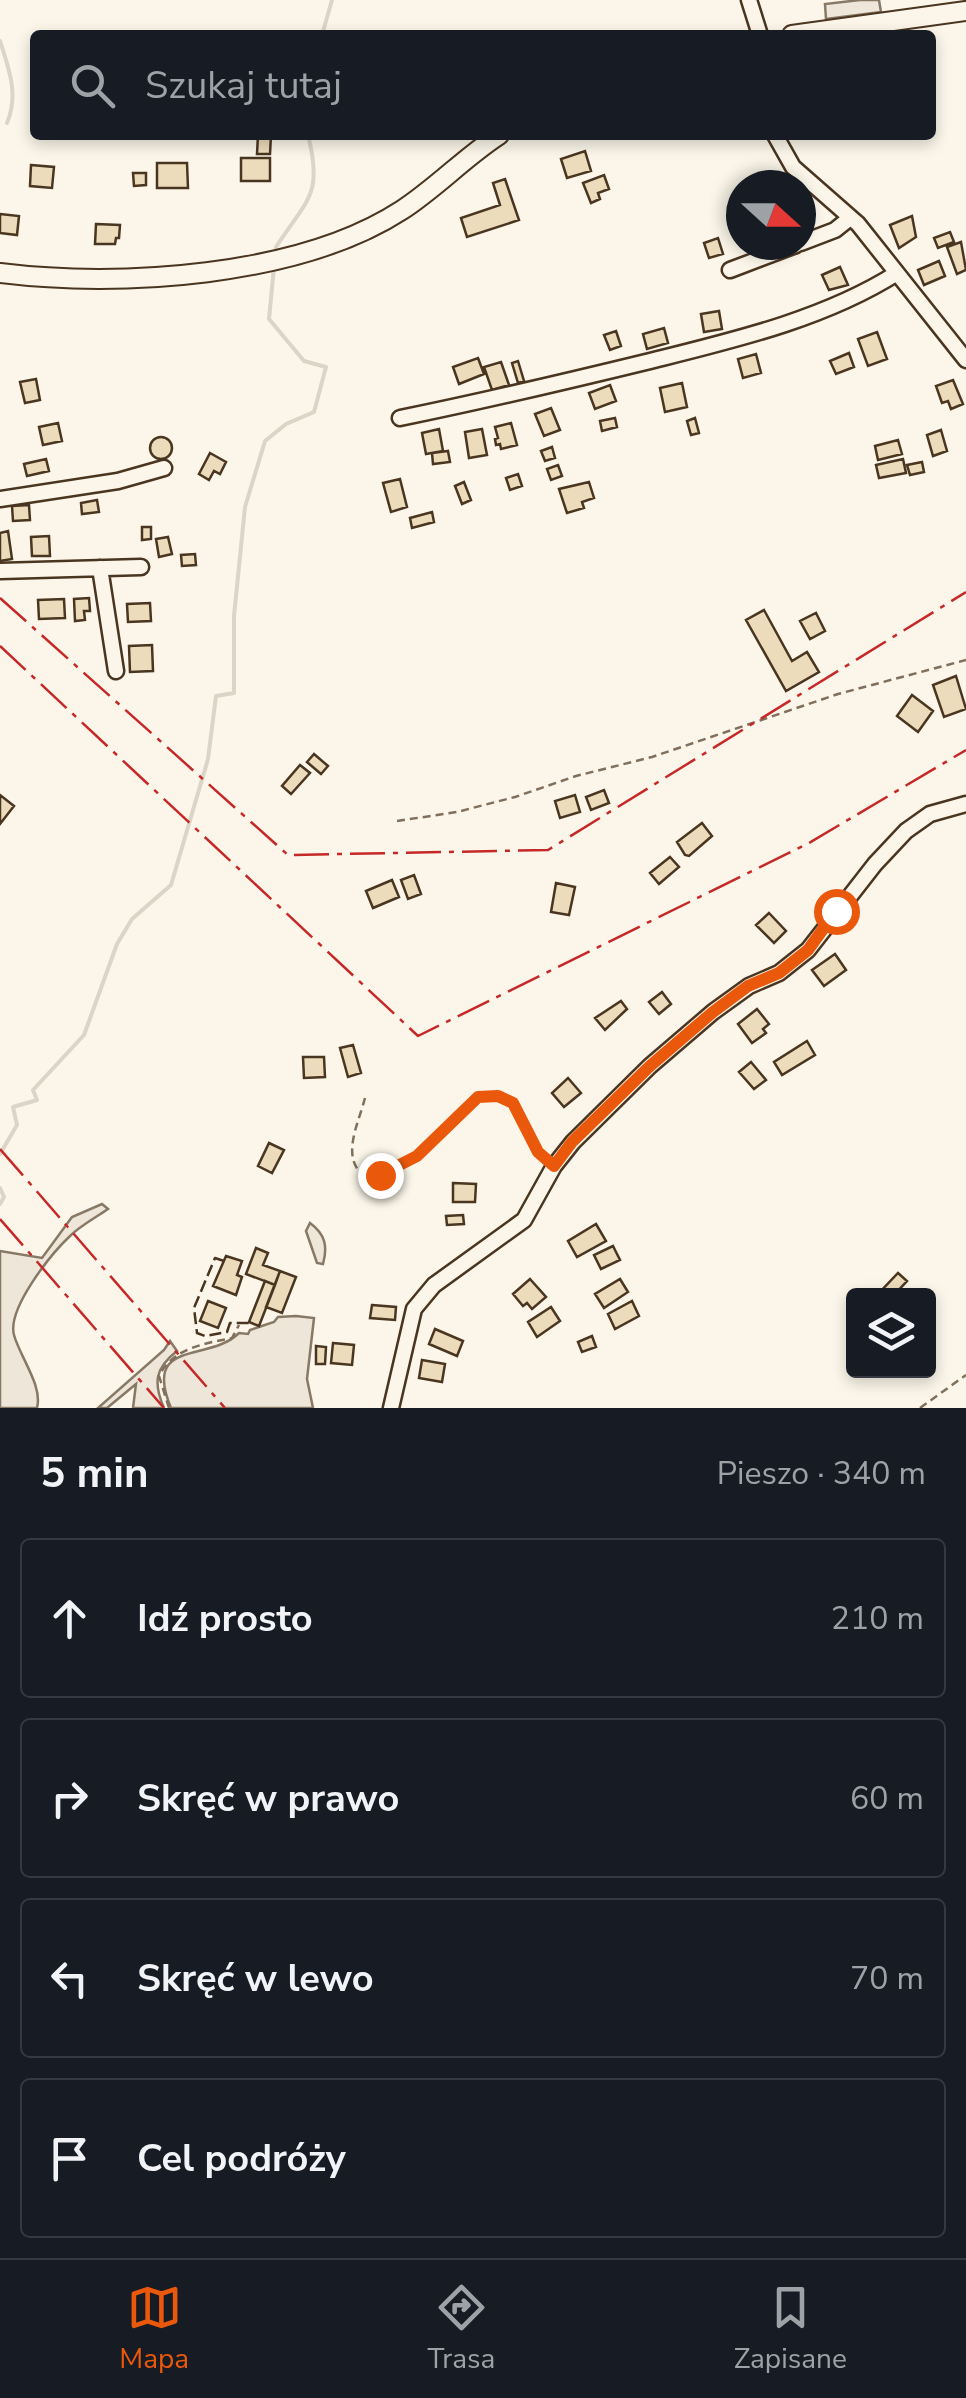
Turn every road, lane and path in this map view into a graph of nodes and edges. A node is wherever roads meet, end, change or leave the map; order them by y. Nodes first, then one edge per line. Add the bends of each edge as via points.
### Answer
1 (749, 0) edge
2 (966, 12) edge
3 (758, 30) edge
4 (830, 30) edge
5 (493, 140) edge
6 (778, 140) edge
7 (850, 218) junction
8 (816, 238) edge
9 (757, 260) edge
10 (730, 270) dead end
11 (0, 273) edge
12 (897, 273) junction
13 (966, 360) edge
14 (400, 418) dead end
15 (164, 468) dead end
16 (0, 499) edge
17 (141, 567) dead end
18 (100, 568) junction
19 (0, 570) edge
20 (966, 660) edge
21 (116, 671) dead end
22 (966, 804) edge
23 (398, 820) dead end
24 (365, 1098) dead end
25 (554, 1166) junction
26 (239, 1326) dead end
27 (966, 1375) edge
28 (169, 1408) edge
29 (391, 1408) edge
30 (920, 1408) edge

1 - 3 street
2 - 4 main road
5 - 11 main road via 402,211 275,259 148,277
6 - 7 street via 793,167
7 - 8 street
7 - 12 street
9 - 10 street
12 - 13 street
12 - 14 street via 839,304 738,339
15 - 16 street
17 - 18 street
18 - 19 street
18 - 21 street
20 - 23 path via 514,798
22 - 25 street via 930,814 906,832 808,950 713,1012
24 - 25 path via 350,1156 365,1177 417,1156 478,1097 513,1103 538,1152
25 - 29 street via 524,1220 434,1285 414,1309
26 - 28 path via 232,1338 184,1350 165,1363 158,1376
27 - 30 path

